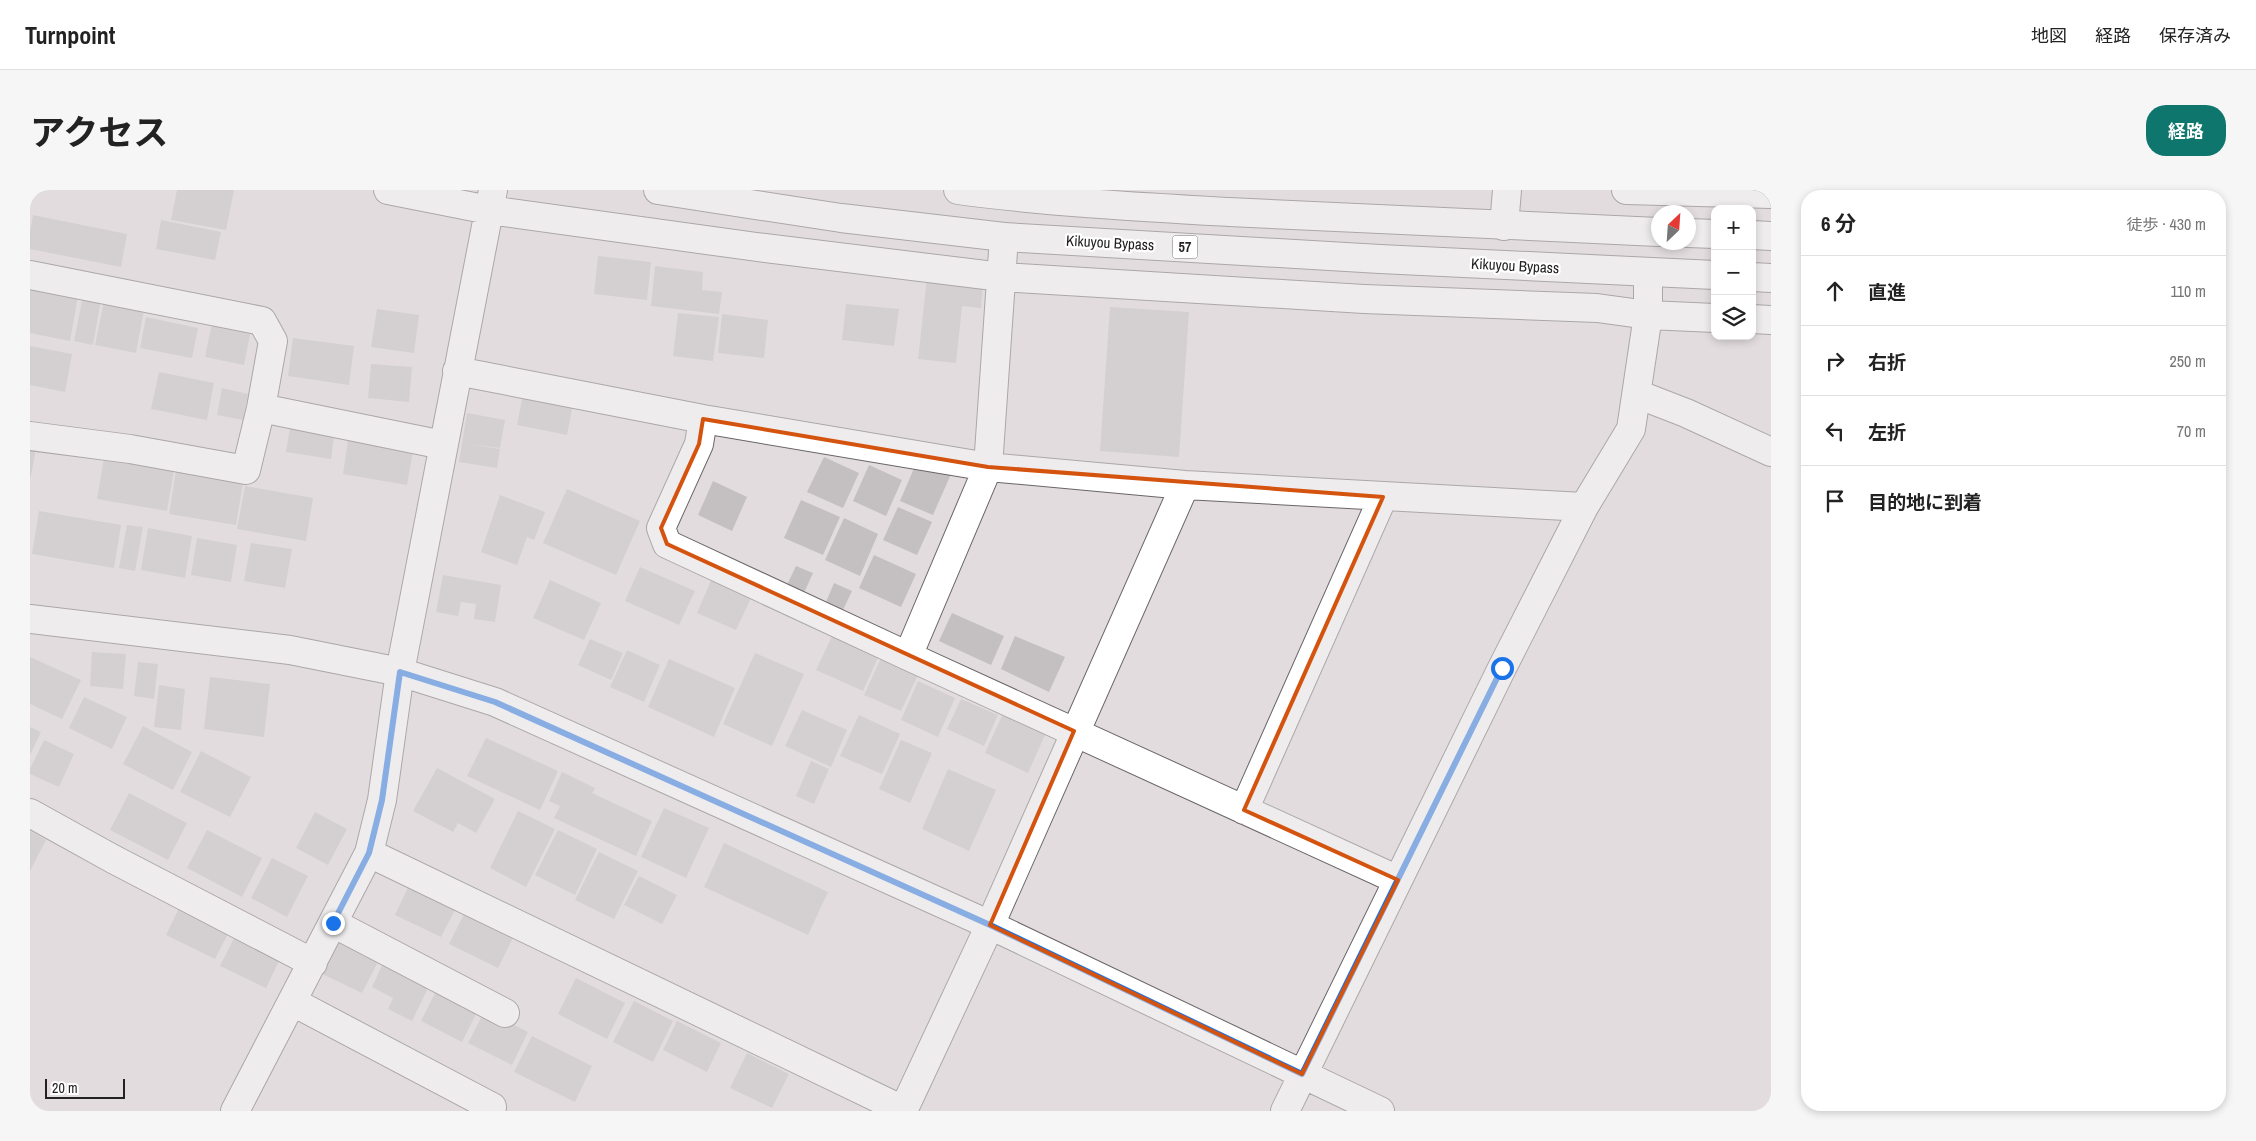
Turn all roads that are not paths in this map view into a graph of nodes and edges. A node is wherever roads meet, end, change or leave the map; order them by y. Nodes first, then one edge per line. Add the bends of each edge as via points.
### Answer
1 (388, 190) edge
2 (658, 190) edge
3 (958, 190) edge
4 (1507, 190) edge
5 (1626, 190) edge
6 (1007, 193) edge
7 (1771, 194) edge
8 (491, 200) edge
9 (1504, 226) junction
10 (1651, 232) edge
11 (1696, 233) edge
12 (1711, 234) edge
13 (1756, 235) edge
14 (1771, 236) edge
15 (1004, 237) junction
16 (1648, 272) junction
17 (30, 275) edge
18 (1711, 275) edge
19 (1002, 277) junction
20 (1756, 277) edge
21 (1771, 278) edge
22 (1648, 315) junction
23 (1711, 318) edge
24 (1756, 319) edge
25 (1771, 320) edge
26 (457, 372) junction
27 (1637, 394) junction
28 (261, 408) junction
29 (703, 419) junction
30 (30, 436) edge
31 (443, 445) junction
32 (1771, 452) edge
33 (988, 467) junction
34 (1185, 485) junction
35 (1383, 497) junction
36 (1584, 507) junction
37 (30, 619) edge
38 (908, 656) junction
39 (400, 672) junction
40 (1074, 731) junction
41 (1244, 810) junction
42 (30, 813) edge
43 (369, 853) junction
44 (1398, 880) junction
45 (333, 923) junction
46 (990, 925) junction
47 (313, 963) junction
48 (293, 1002) junction
49 (505, 1013) dead end
50 (1302, 1074) junction
51 (235, 1111) edge
52 (490, 1111) edge
53 (903, 1111) edge
54 (1285, 1111) edge
55 (1380, 1111) edge

1 - 8 main road
2 - 15 main road, Kikuyou Bypass / 57 via 841,218
3 - 6 main road
4 - 9 main road
5 - 7 main road
6 - 9 main road via 1172,209
8 - 19 main road via 747,246
8 - 26 main road
9 - 10 main road
11 - 12 main road
13 - 14 main road
15 - 16 main road, Kikuyou Bypass / 57
15 - 19 main road
16 - 18 main road, Kikuyou Bypass / 57
16 - 22 main road
17 - 28 main road via 262,321 273,342
19 - 22 main road via 1364,299 1597,308
19 - 33 main road
20 - 21 main road
22 - 23 main road
22 - 27 main road
24 - 25 main road
26 - 29 main road
26 - 31 main road
27 - 32 main road
27 - 36 main road via 1631,429
28 - 30 main road via 246,470 130,449
28 - 31 main road
29 - 33 main road
29 - 38 main road via 699,444 661,528 667,544
31 - 39 main road
33 - 34 main road
33 - 38 main road
34 - 35 main road
34 - 40 main road
35 - 36 main road
35 - 41 main road
36 - 44 main road
37 - 39 main road via 290,650
38 - 40 main road
39 - 43 main road via 382,800
39 - 46 main road via 495,702
40 - 41 main road
40 - 46 main road
41 - 44 main road
42 - 47 main road
43 - 45 main road
43 - 53 main road
44 - 50 main road
45 - 47 main road
45 - 49 main road
46 - 50 main road
46 - 53 main road
47 - 48 main road
48 - 51 main road
48 - 52 main road via 492,1107
50 - 54 main road
50 - 55 main road

